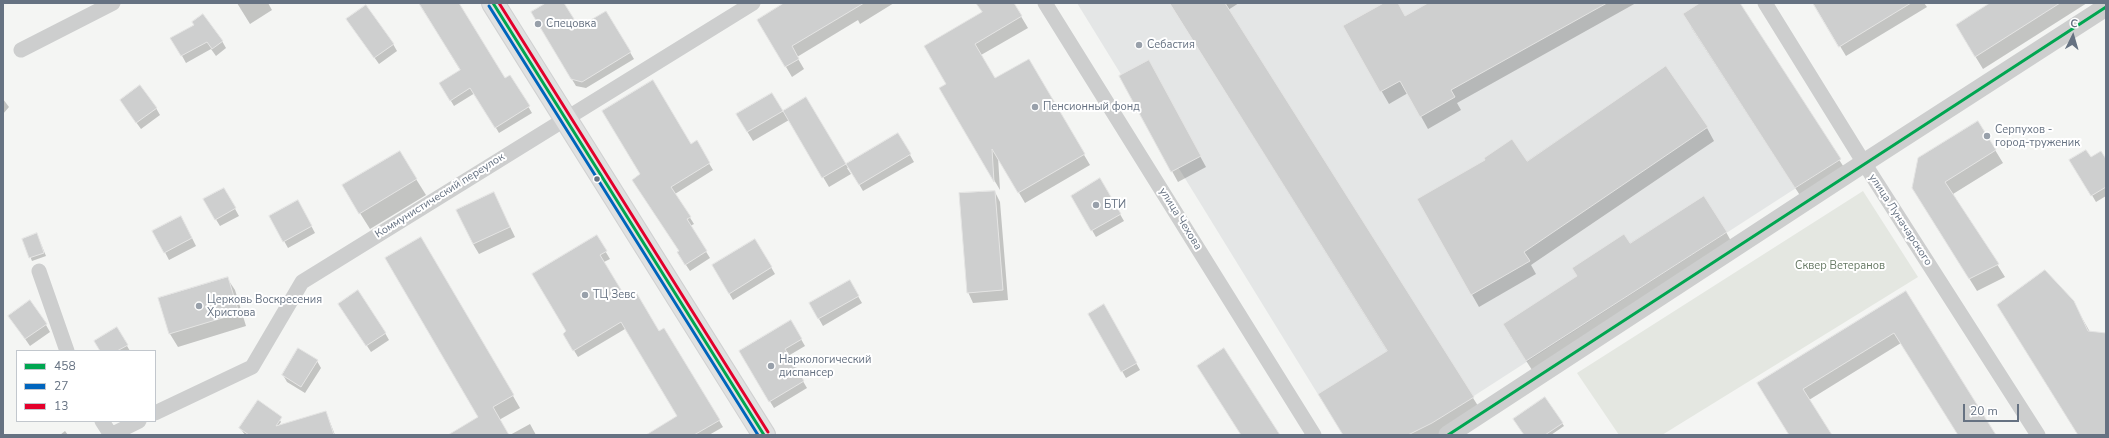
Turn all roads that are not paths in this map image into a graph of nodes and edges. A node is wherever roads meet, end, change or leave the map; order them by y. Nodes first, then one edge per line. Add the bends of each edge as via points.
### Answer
1 (113, 3) edge
2 (493, 3) edge
3 (753, 3) edge
4 (1045, 3) edge
5 (1765, 3) edge
6 (2106, 7) edge
7 (21, 50) dead end
8 (565, 118) junction
9 (1864, 163) junction
10 (39, 271) dead end
11 (67, 350) edge
12 (156, 413) edge
13 (103, 422) edge
14 (137, 422) edge
15 (111, 435) edge
16 (764, 435) edge
17 (1314, 435) edge
18 (1448, 435) edge
19 (2038, 435) edge

1 - 7 street
2 - 8 main road
3 - 8 street, Коммунистический переулок
4 - 17 street, улица Чехова
5 - 9 street, улица Луначарского
6 - 9 street
8 - 12 street, Коммунистический переулок via 302,282 252,367
8 - 16 main road
9 - 18 street
9 - 19 street, улица Луначарского
10 - 11 street
13 - 15 street
14 - 15 street

